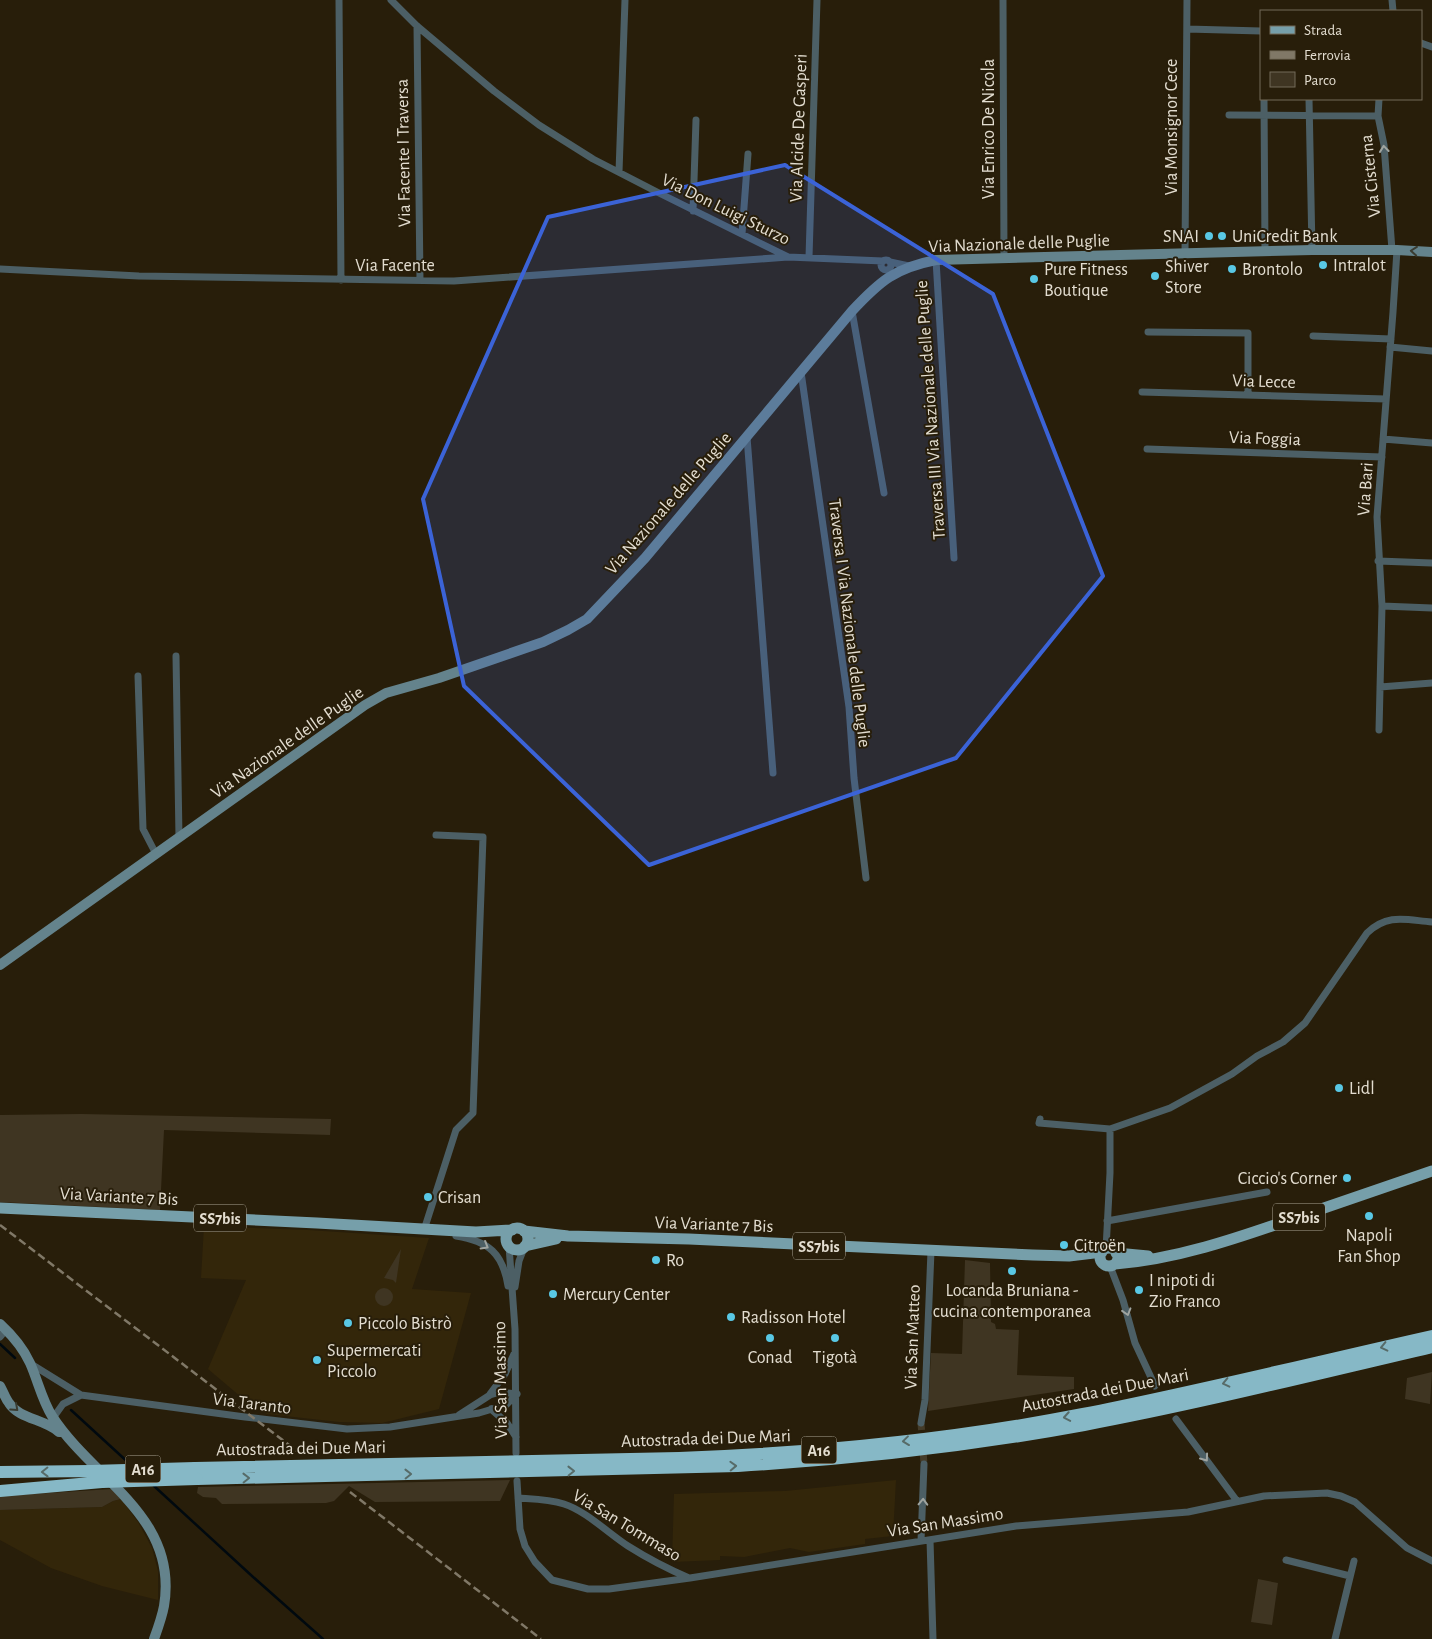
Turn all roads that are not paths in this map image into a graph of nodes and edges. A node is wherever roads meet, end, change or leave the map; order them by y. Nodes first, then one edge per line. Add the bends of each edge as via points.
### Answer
1 (339, 0) edge
2 (391, 0) edge
3 (625, 0) edge
4 (817, 0) edge
5 (1003, 0) edge
6 (1187, 0) edge
7 (417, 26) junction
8 (1187, 29) junction
9 (1260, 31) edge
10 (1264, 100) edge
11 (1308, 100) edge
12 (1379, 100) edge
13 (1229, 115) dead end
14 (1264, 115) junction
15 (1309, 115) junction
16 (1378, 116) junction
17 (696, 120) dead end
18 (748, 154) dead end
19 (619, 172) junction
20 (693, 211) junction
21 (742, 234) junction
22 (1312, 250) junction
23 (1395, 250) junction
24 (1265, 252) junction
25 (1432, 252) edge
26 (1186, 254) junction
27 (788, 257) junction
28 (809, 257) junction
29 (1004, 258) junction
30 (936, 260) junction
31 (886, 261) junction
32 (909, 266) junction
33 (0, 269) edge
34 (341, 280) junction
35 (420, 280) junction
36 (878, 284) junction
37 (852, 311) junction
38 (1148, 332) dead end
39 (1313, 336) dead end
40 (1390, 343) junction
41 (1432, 351) edge
42 (801, 372) junction
43 (1142, 392) dead end
44 (1248, 395) junction
45 (1386, 399) junction
46 (747, 438) junction
47 (1383, 439) junction
48 (1432, 443) edge
49 (1147, 449) dead end
50 (1382, 457) junction
51 (884, 493) dead end
52 (954, 558) dead end
53 (1378, 561) junction
54 (1432, 563) edge
55 (1382, 606) junction
56 (1432, 608) edge
57 (176, 656) dead end
58 (138, 676) dead end
59 (1432, 683) edge
60 (1380, 687) junction
61 (1379, 730) dead end
62 (773, 773) dead end
63 (436, 835) dead end
64 (179, 837) junction
65 (156, 854) junction
66 (866, 878) dead end
67 (1432, 922) edge
68 (2, 962) edge
69 (1040, 1118) dead end
70 (1110, 1129) junction
71 (1432, 1171) edge
72 (1267, 1192) dead end
73 (0, 1208) edge
74 (1107, 1221) junction
75 (424, 1230) junction
76 (518, 1230) junction
77 (439, 1231) junction
78 (476, 1232) junction
79 (568, 1236) junction
80 (508, 1246) junction
81 (524, 1247) junction
82 (931, 1251) junction
83 (1109, 1258) junction
84 (514, 1308) junction
85 (2, 1331) edge
86 (1432, 1336) edge
87 (1432, 1347) edge
88 (516, 1352) junction
89 (30, 1363) junction
90 (0, 1386) edge
91 (1155, 1386) dead end
92 (517, 1394) junction
93 (81, 1395) junction
94 (490, 1395) junction
95 (491, 1410) junction
96 (457, 1417) junction
97 (53, 1418) junction
98 (1176, 1419) dead end
99 (38, 1420) junction
100 (921, 1423) tunnel mouth
101 (516, 1437) junction
102 (72, 1443) junction
103 (516, 1453) dead end
104 (924, 1464) tunnel mouth
105 (0, 1472) edge
106 (196, 1474) junction
107 (517, 1481) dead end
108 (102, 1482) junction
109 (0, 1483) edge
110 (0, 1491) edge
111 (518, 1498) junction
112 (1237, 1501) junction
113 (930, 1540) junction
114 (921, 1541) junction
115 (1286, 1560) dead end
116 (1354, 1561) dead end
117 (1432, 1561) edge
118 (1350, 1576) junction
119 (690, 1578) junction
120 (154, 1639) edge
121 (934, 1639) edge
122 (1335, 1639) edge

1 - 34 street
2 - 7 street, Via Don Luigi Sturzo
3 - 19 street
4 - 28 street, Via Alcide De Gasperi
5 - 29 street, Via Enrico De Nicola
6 - 8 street, Via Monsignor Cece
7 - 19 street, Via Don Luigi Sturzo via 494,91 567,143
7 - 35 street, Via Facente I Traversa
8 - 9 street
8 - 26 street, Via Monsignor Cece
10 - 14 street
11 - 15 street
12 - 16 street, Via Cisterna
13 - 14 street
14 - 15 street
14 - 24 street
15 - 16 street
15 - 22 street
23 -> 16 street, Via Cisterna
17 - 20 street
18 - 21 street
19 - 20 street, Via Don Luigi Sturzo
20 - 21 street, Via Don Luigi Sturzo
21 - 27 street, Via Don Luigi Sturzo
22 - 23 main road, Via Nazionale delle Puglie
22 - 24 main road, Via Nazionale delle Puglie
25 -> 23 main road, Via Nazionale delle Puglie
23 - 40 street, Via Bari
24 - 26 main road, Via Nazionale delle Puglie
26 - 29 main road, Via Nazionale delle Puglie
27 - 28 street, Via Don Luigi Sturzo
27 - 35 street, Via Facente via 454,281
28 - 31 street, Via Don Luigi Sturzo
29 - 30 main road, Via Nazionale delle Puglie
30 - 32 main road, Via Nazionale delle Puglie
30 - 52 street, Traversa III Via Nazionale delle Puglie
31 - 32 street, Via Don Luigi Sturzo
31 - 36 street via 880,264
32 - 36 main road, Via Nazionale delle Puglie
33 - 34 street, Via Facente via 139,276
34 - 35 street, Via Facente
36 - 37 main road, Via Nazionale delle Puglie
37 - 42 main road, Via Nazionale delle Puglie
37 - 51 street
38 - 44 street via 1248,333
39 - 40 street
40 - 41 street
40 - 45 street, Via Bari
42 - 46 main road, Via Nazionale delle Puglie
42 - 66 street, Traversa I Via Nazionale delle Puglie via 849,707
43 - 44 street, Via Lecce
44 - 45 street, Via Lecce
45 - 47 street, Via Bari
46 - 62 street
46 - 64 main road, Via Nazionale delle Puglie via 645,558 587,619 543,642 386,693 364,705
47 - 48 street
47 - 50 street, Via Bari
49 - 50 street, Via Foggia
50 - 53 street, Via Bari via 1377,517
53 - 54 street
53 - 55 street, Via Bari
55 - 56 street
55 - 60 street, Via Bari
57 - 64 street
58 - 65 street via 143,829
59 - 60 street
60 - 61 street, Via Bari
63 - 75 street via 483,837 473,1113 456,1130
64 - 65 main road, Via Nazionale delle Puglie
65 - 68 main road, Via Nazionale delle Puglie
67 - 70 street via 1390,919 1375,925 1366,933 1304,1023 1283,1042 1170,1108
69 - 70 street via 1039,1123
70 - 74 street
71 - 83 main road, Via Variante 7 Bis / SS7bis via 1188,1252 1165,1257
72 - 74 street
73 - 75 main road, Via Variante 7 Bis / SS7bis
74 - 83 street
75 - 77 main road, Via Variante 7 Bis / SS7bis
76 - 78 main road, Via Variante 7 Bis / SS7bis
76 - 79 main road, Via Variante 7 Bis / SS7bis
76 - 80 main road via 507,1234
76 - 81 main road via 528,1240
77 - 78 main road, Via Variante 7 Bis / SS7bis
77 -> 84 street, Via San Massimo via 484,1244 494,1252 505,1269
78 - 80 main road, Via Variante 7 Bis / SS7bis
79 - 81 main road, Via Variante 7 Bis / SS7bis
79 - 82 main road, Via Variante 7 Bis / SS7bis
80 - 81 main road, SS7bis via 514,1250
80 - 84 street, Via San Massimo
81 - 84 street, Via San Massimo via 519,1261
82 - 83 main road, Via Variante 7 Bis / SS7bis
82 - 100 street, Via San Matteo via 925,1400
83 -> 91 street via 1138,1351
84 - 88 street, Via San Massimo
85 - 89 main road via 20,1346
86 -> 106 highway, Autostrada dei Due Mari / A16 via 1083,1414 968,1433 851,1447 689,1457
106 -> 87 highway, Autostrada dei Due Mari / A16 via 738,1466 910,1452 1094,1423
88 - 92 street, Via San Massimo
88 - 94 street, Via Taranto
89 - 93 street
89 - 97 main road
90 -> 99 main road via 9,1405 24,1416
92 - 94 street via 500,1392
92 - 95 street, Via Taranto via 506,1405
92 - 101 street, Via San Massimo
93 - 96 street, Via Taranto via 347,1429 390,1427
93 - 97 street via 64,1404
94 - 96 street, Via Taranto
95 - 96 street, Via Taranto
95 - 101 street via 507,1423
97 - 99 main road
97 - 102 main road
98 -> 112 street
99 - 102 main road via 58,1430
101 - 103 street, Via San Massimo
102 - 120 main road via 138,1510 155,1540 164,1564 165,1585 164,1606
114 -> 104 street
106 -> 105 highway, Autostrada dei Due Mari / A16, bridge
106 - 108 highway, Autostrada dei Due Mari / A16, bridge
107 - 111 street, Via San Massimo
108 - 109 highway, Autostrada dei Due Mari / A16
108 - 110 highway
111 - 119 street, Via San Tommaso via 565,1504 628,1546
111 - 119 street, Via San Massimo via 525,1546 552,1580 588,1589 609,1589
112 - 113 street, Via San Massimo via 1188,1512 1016,1526
112 - 117 street, Via San Massimo via 1264,1496 1327,1493 1341,1496 1355,1502 1407,1548
113 - 114 street, Via San Massimo
113 - 121 street
114 - 119 street, Via San Massimo
115 - 118 street
116 - 118 street
118 - 122 street

